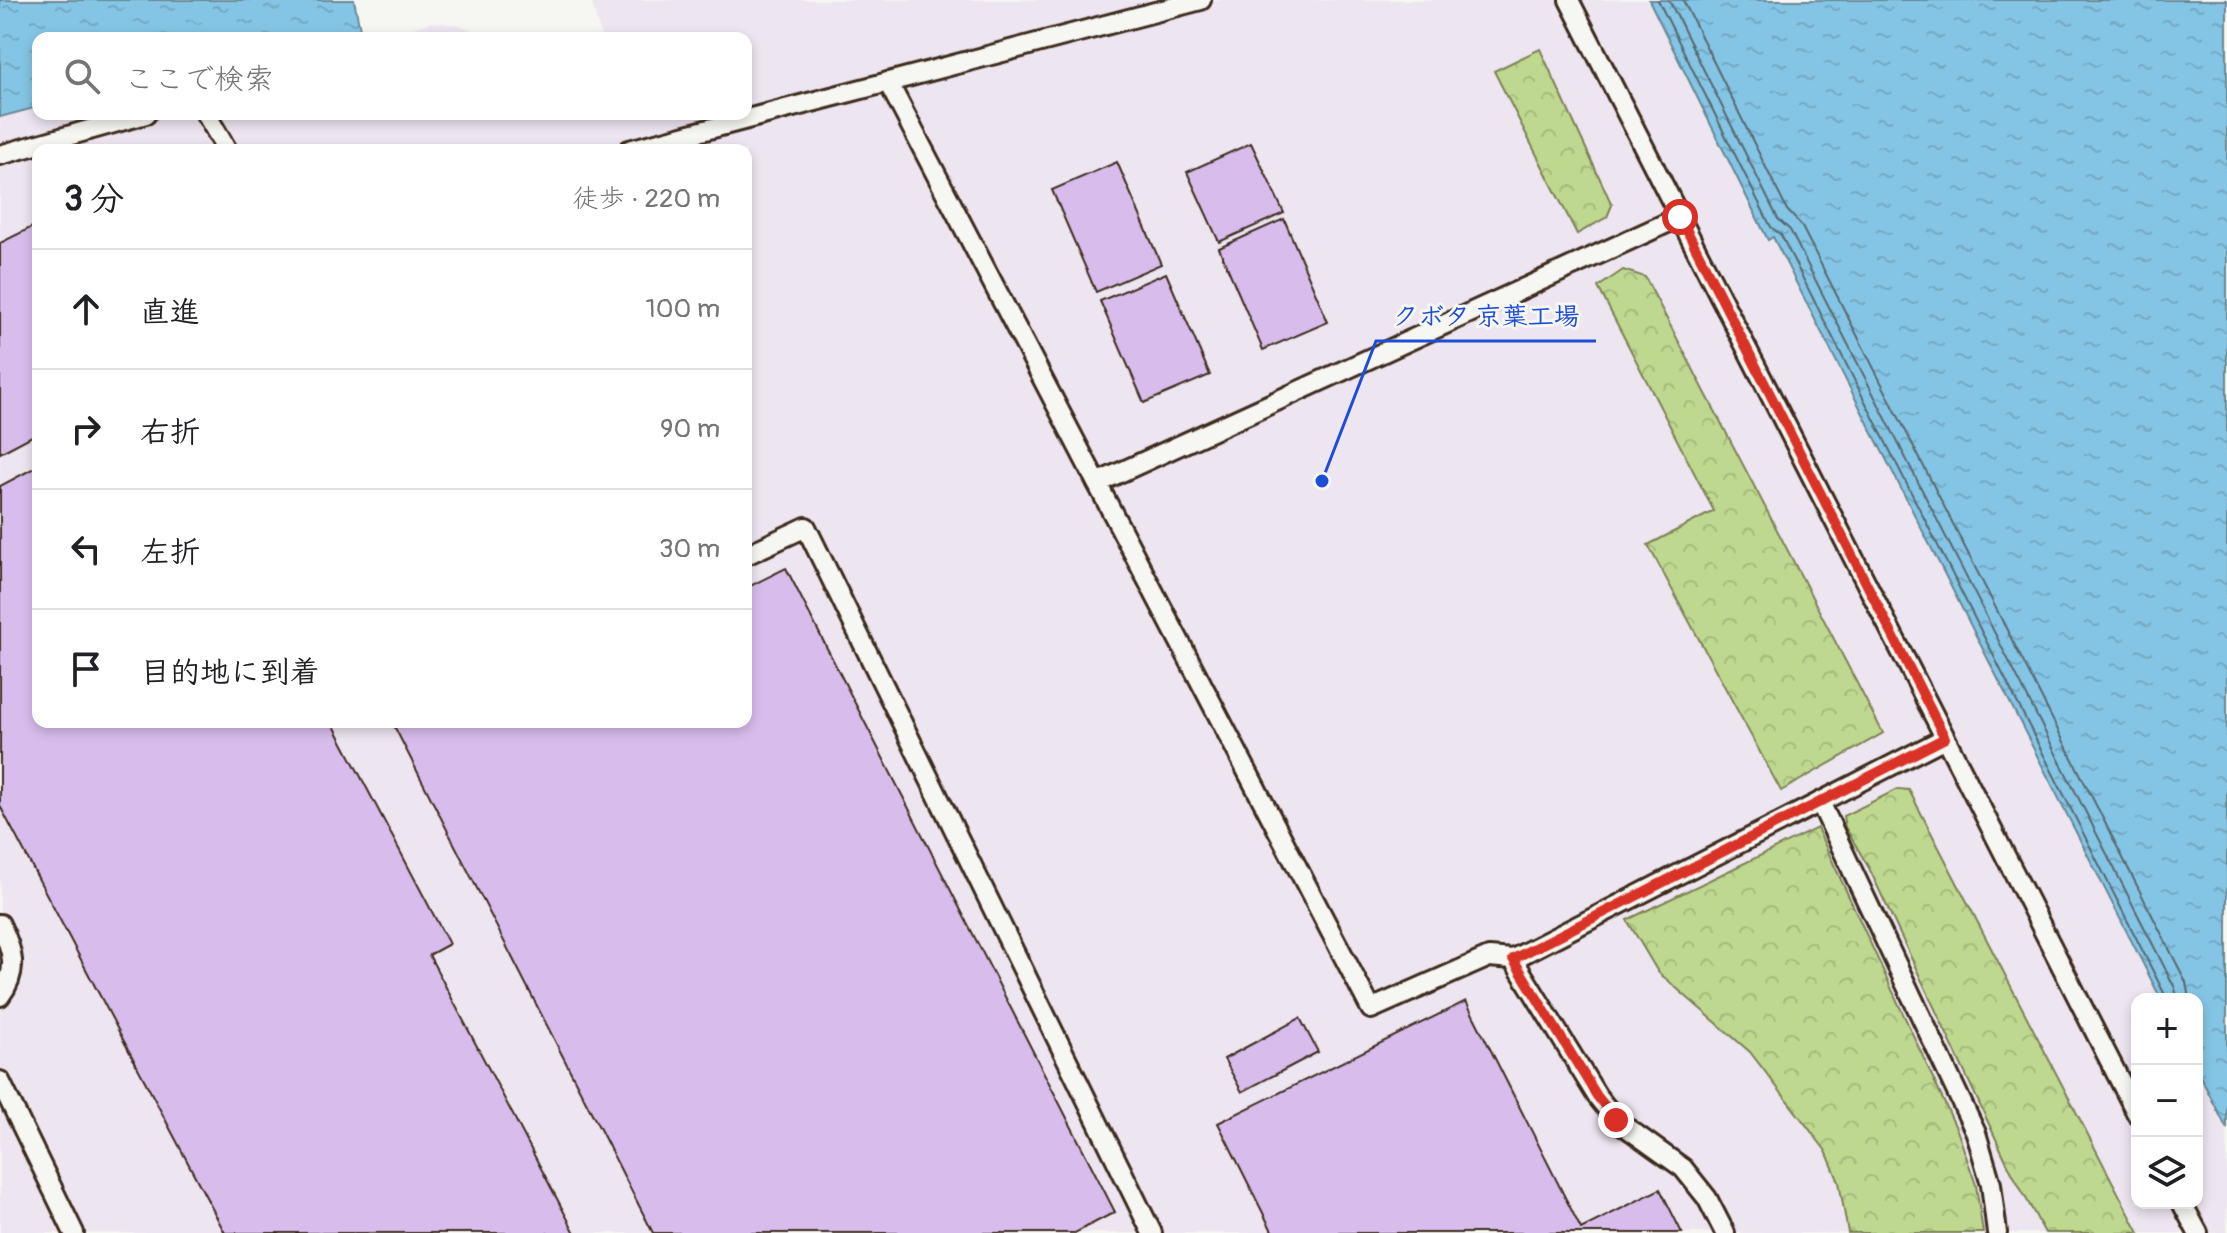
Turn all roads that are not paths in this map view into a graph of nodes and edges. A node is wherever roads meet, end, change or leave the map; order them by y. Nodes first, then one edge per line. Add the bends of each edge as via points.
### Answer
1 (1201, 0) edge
2 (1569, 0) edge
3 (888, 82) junction
4 (752, 118) edge
5 (125, 120) edge
6 (210, 120) edge
7 (743, 120) edge
8 (39, 144) edge
9 (224, 144) edge
10 (652, 144) edge
11 (32, 146) edge
12 (0, 155) edge
13 (1680, 217) junction
14 (1097, 483) junction
15 (752, 552) edge
16 (1945, 738) junction
17 (1820, 802) junction
18 (0, 924) edge
19 (1513, 959) junction
20 (0, 996) edge
21 (0, 1081) edge
22 (2131, 1102) edge
23 (2185, 1209) edge
24 (74, 1233) edge
25 (1152, 1233) edge
26 (1725, 1233) edge
27 (1997, 1233) edge
28 (2198, 1233) edge

1 - 3 lane
2 - 13 lane
3 - 4 lane
3 - 14 lane
5 - 8 lane
6 - 9 lane
7 - 10 lane
11 - 12 lane
13 - 14 lane
13 - 16 lane
14 - 19 lane via 1371,1009 1489,957
15 - 25 lane via 806,527
16 - 17 lane
16 - 22 lane
17 - 19 lane
17 - 27 lane via 1976,1133 1991,1184
18 - 20 lane via 12,948 13,970
19 - 26 lane via 1597,1096 1616,1120 1683,1168
21 - 24 lane
23 - 28 lane

